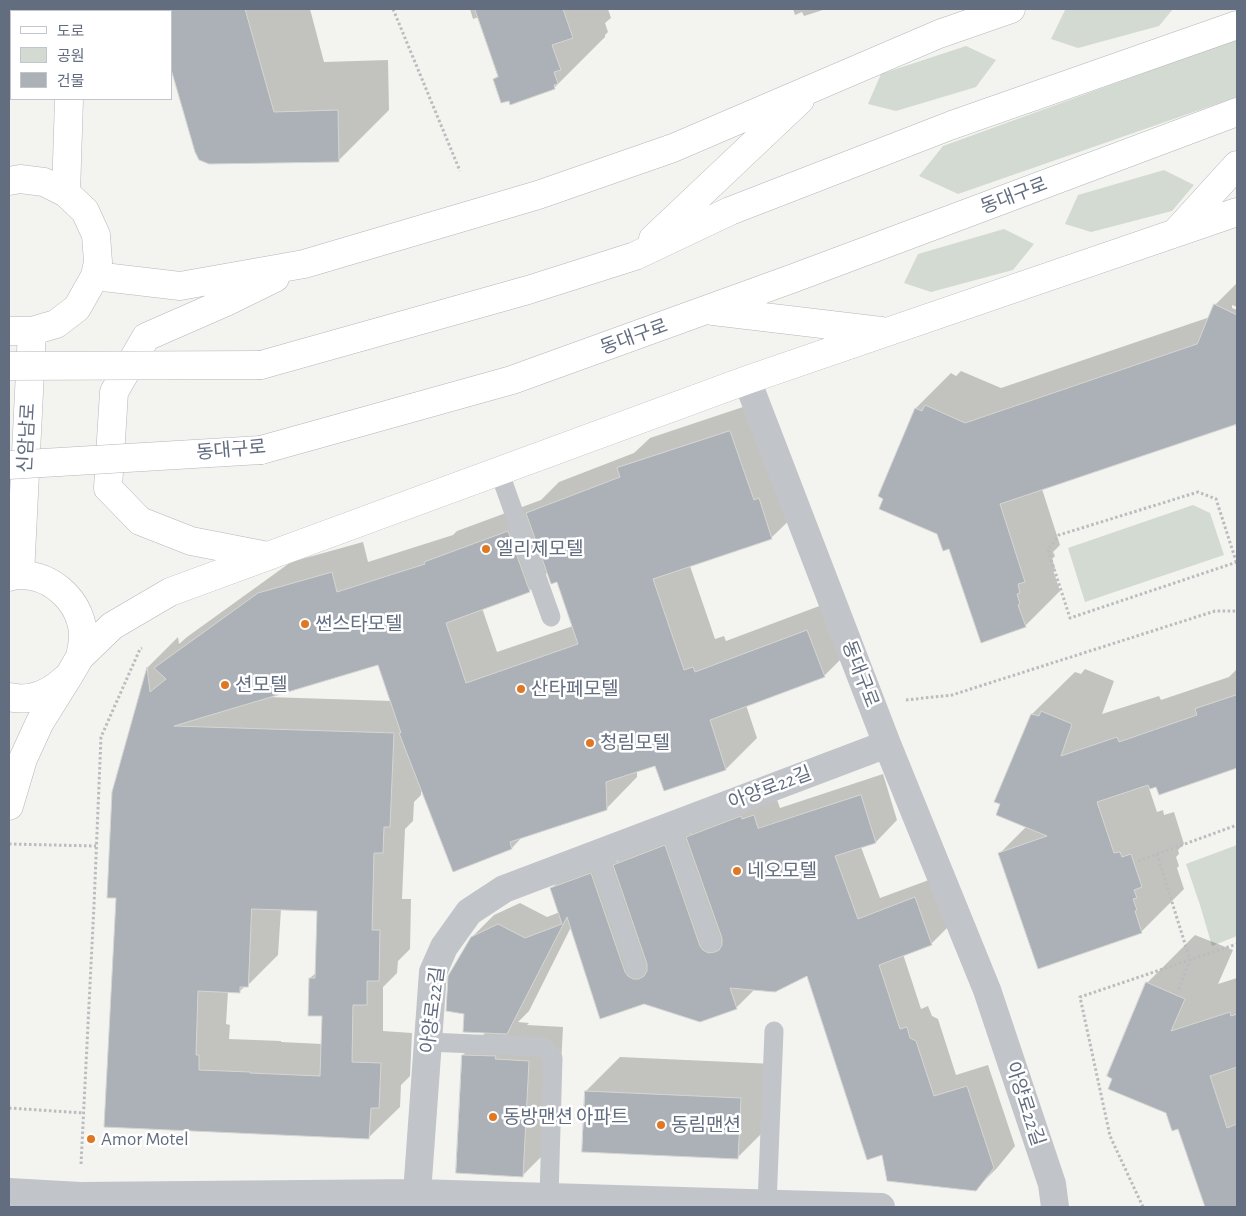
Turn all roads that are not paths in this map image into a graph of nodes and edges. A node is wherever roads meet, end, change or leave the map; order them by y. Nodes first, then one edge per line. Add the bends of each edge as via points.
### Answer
1 (1011, 9) edge
2 (1237, 25) edge
3 (814, 87) junction
4 (69, 100) edge
5 (1237, 112) edge
6 (1237, 164) edge
7 (9, 182) edge
8 (66, 193) junction
9 (1237, 212) edge
10 (1176, 233) junction
11 (635, 256) junction
12 (304, 264) junction
13 (95, 276) junction
14 (706, 311) junction
15 (20, 331) edge
16 (888, 332) junction
17 (9, 366) edge
18 (747, 380) junction
19 (9, 465) edge
20 (500, 471) junction
21 (269, 556) junction
22 (14, 576) edge
23 (551, 617) dead end
24 (75, 666) junction
25 (9, 697) edge
26 (887, 744) junction
27 (9, 806) edge
28 (670, 826) junction
29 (597, 854) junction
30 (711, 942) dead end
31 (636, 968) dead end
32 (774, 1031) dead end
33 (428, 1042) junction
34 (9, 1192) edge
35 (549, 1197) junction
36 (416, 1200) edge
37 (767, 1204) junction
38 (881, 1207) edge
39 (1055, 1207) edge

1 - 3 main road via 939,34
2 - 11 main road via 952,125 730,211
3 - 11 main road
3 - 12 main road via 673,148 538,195
4 - 8 main road
5 - 14 main road, 동대구로
6 - 10 main road
7 - 8 main road via 20,179 44,182
8 - 13 main road via 85,211 96,235 98,262
9 - 10 main road
10 - 16 main road
11 - 17 main road, bridge via 528,290 260,365
12 - 13 main road via 180,286
12 - 21 main road via 146,337 114,392 108,488 140,521 191,541
13 - 15 main road via 77,308 56,324
14 - 16 main road
14 - 19 main road, 동대구로, bridge via 512,380 261,450
15 - 22 main road, 신암남로
16 - 18 main road
18 - 20 main road
18 - 26 street, 동대구로
20 - 21 main road
20 - 23 lane
21 - 24 main road via 170,592 112,626
22 - 24 main road via 39,578 57,586 71,600 80,618 83,637
24 - 25 main road via 56,688 38,696
24 - 27 main road via 40,722 23,759
26 - 28 street, 아양로22길
26 - 39 street, 아양로22길 via 987,990 1052,1184
28 - 29 street, 아양로22길
28 - 30 lane
29 - 31 lane
29 - 33 street, 아양로22길 via 504,889 469,912 444,947 433,972
32 - 37 lane
33 - 35 lane via 544,1047 553,1058
33 - 36 street, 아양로22길
34 - 36 street via 80,1196
35 - 36 street
35 - 37 street
37 - 38 street

